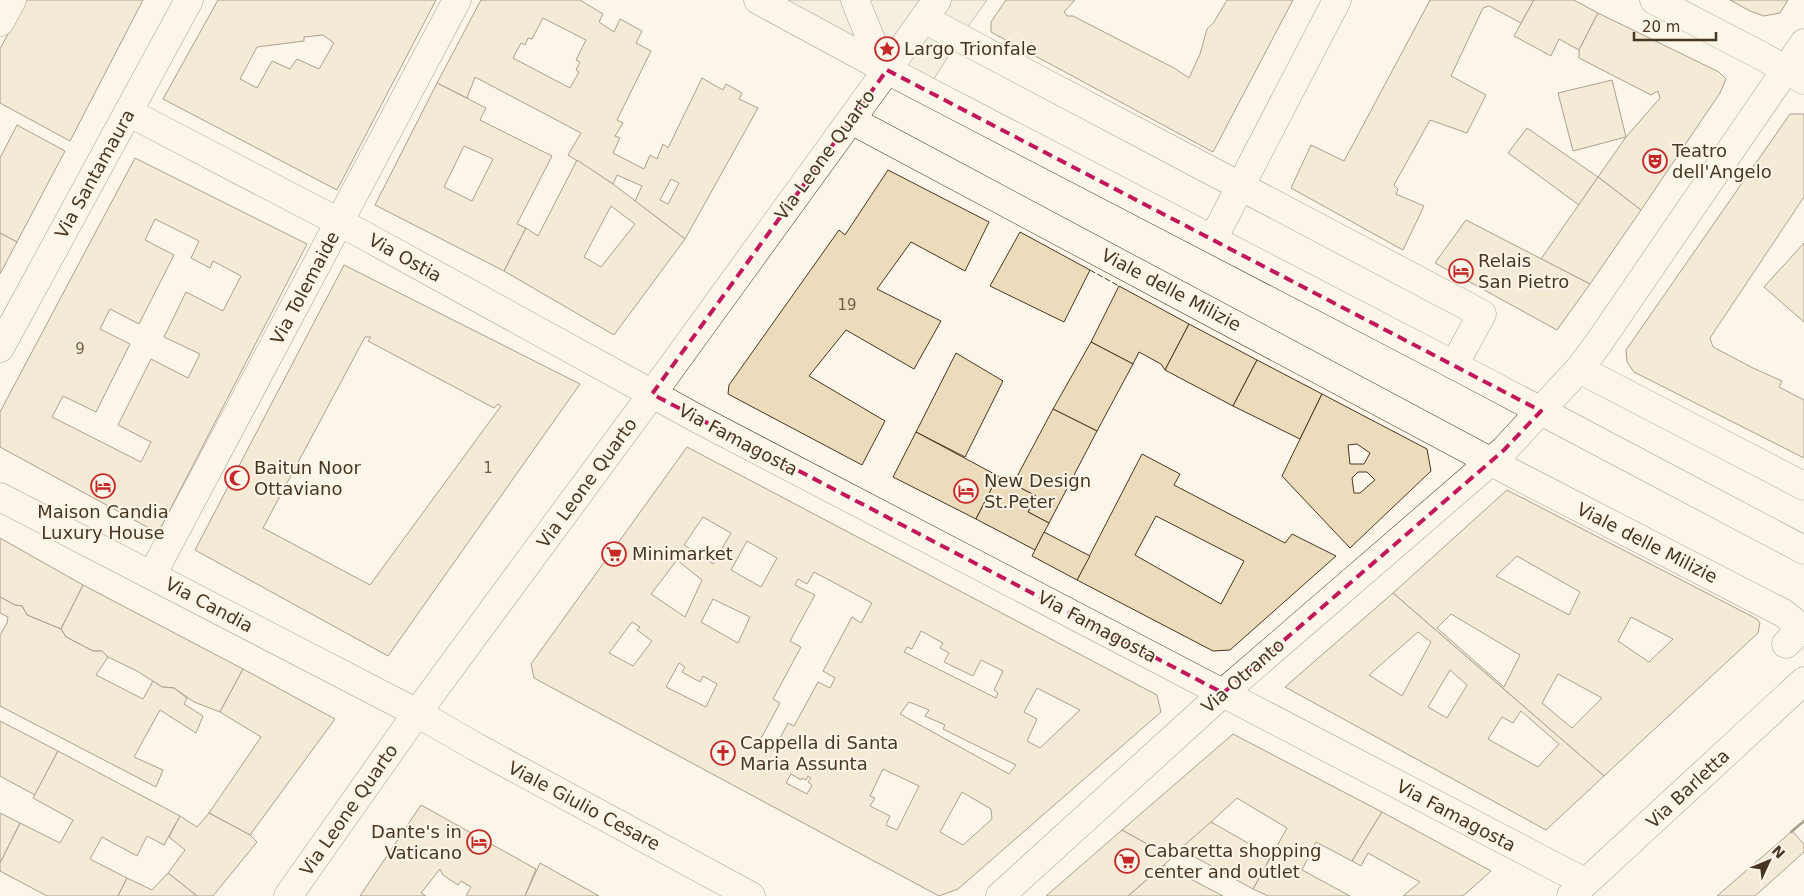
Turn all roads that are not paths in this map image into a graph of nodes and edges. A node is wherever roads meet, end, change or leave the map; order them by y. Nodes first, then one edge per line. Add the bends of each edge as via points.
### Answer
1 (12, 0) edge
2 (189, 0) edge
3 (457, 0) edge
4 (758, 0) edge
5 (855, 0) edge
6 (1337, 0) edge
7 (1654, 0) edge
8 (930, 10) edge
9 (0, 22) edge
10 (1804, 43) edge
11 (887, 70) junction
12 (1795, 75) edge
13 (128, 112) junction
14 (850, 120) junction
15 (1240, 186) junction
16 (339, 223) junction
17 (1213, 239) junction
18 (0, 348) edge
19 (1454, 365) junction
20 (1579, 369) junction
21 (652, 394) junction
22 (1541, 411) junction
23 (1490, 461) junction
24 (1804, 486) edge
25 (0, 497) edge
26 (1804, 550) edge
27 (152, 575) junction
28 (1794, 636) dead end
29 (1804, 681) edge
30 (1224, 693) junction
31 (417, 713) junction
32 (1542, 861) joint
33 (1573, 887) edge
34 (288, 896) edge
35 (751, 896) edge
36 (1000, 896) edge

1 - 9 street
2 - 13 street, Via Santamaura
3 - 16 street, Via Tolemaide
4 - 11 street
5 - 11 street
6 - 15 street
7 - 12 street
8 - 11 street
8 - 15 street
10 - 12 street
11 - 14 street, Via Leone Quarto
11 - 17 street
12 - 20 street
13 - 16 street, Via Ostia
13 - 18 street, Via Santamaura
14 - 21 street, Via Leone Quarto
14 - 23 street, Viale delle Milizie
15 - 17 street
15 - 19 street via 1482,314
16 - 21 street, Via Ostia
16 - 27 street, Via Tolemaide
17 - 19 street
19 - 22 street
20 - 22 street
20 - 24 street
21 - 30 street, Via Famagosta
21 - 31 street, Via Leone Quarto
22 - 23 street
22 - 26 street
23 - 28 street, Viale delle Milizie via 1782,613
23 - 30 street, Via Otranto
25 - 27 street, Via Candia
27 - 31 street, Via Candia
29 - 33 street, Via Barletta
30 - 32 street, Via Famagosta
30 - 36 street, Via Otranto
31 - 34 street, Via Leone Quarto
31 - 35 street, Viale Giulio Cesare
32 - 33 street, Via Barletta

